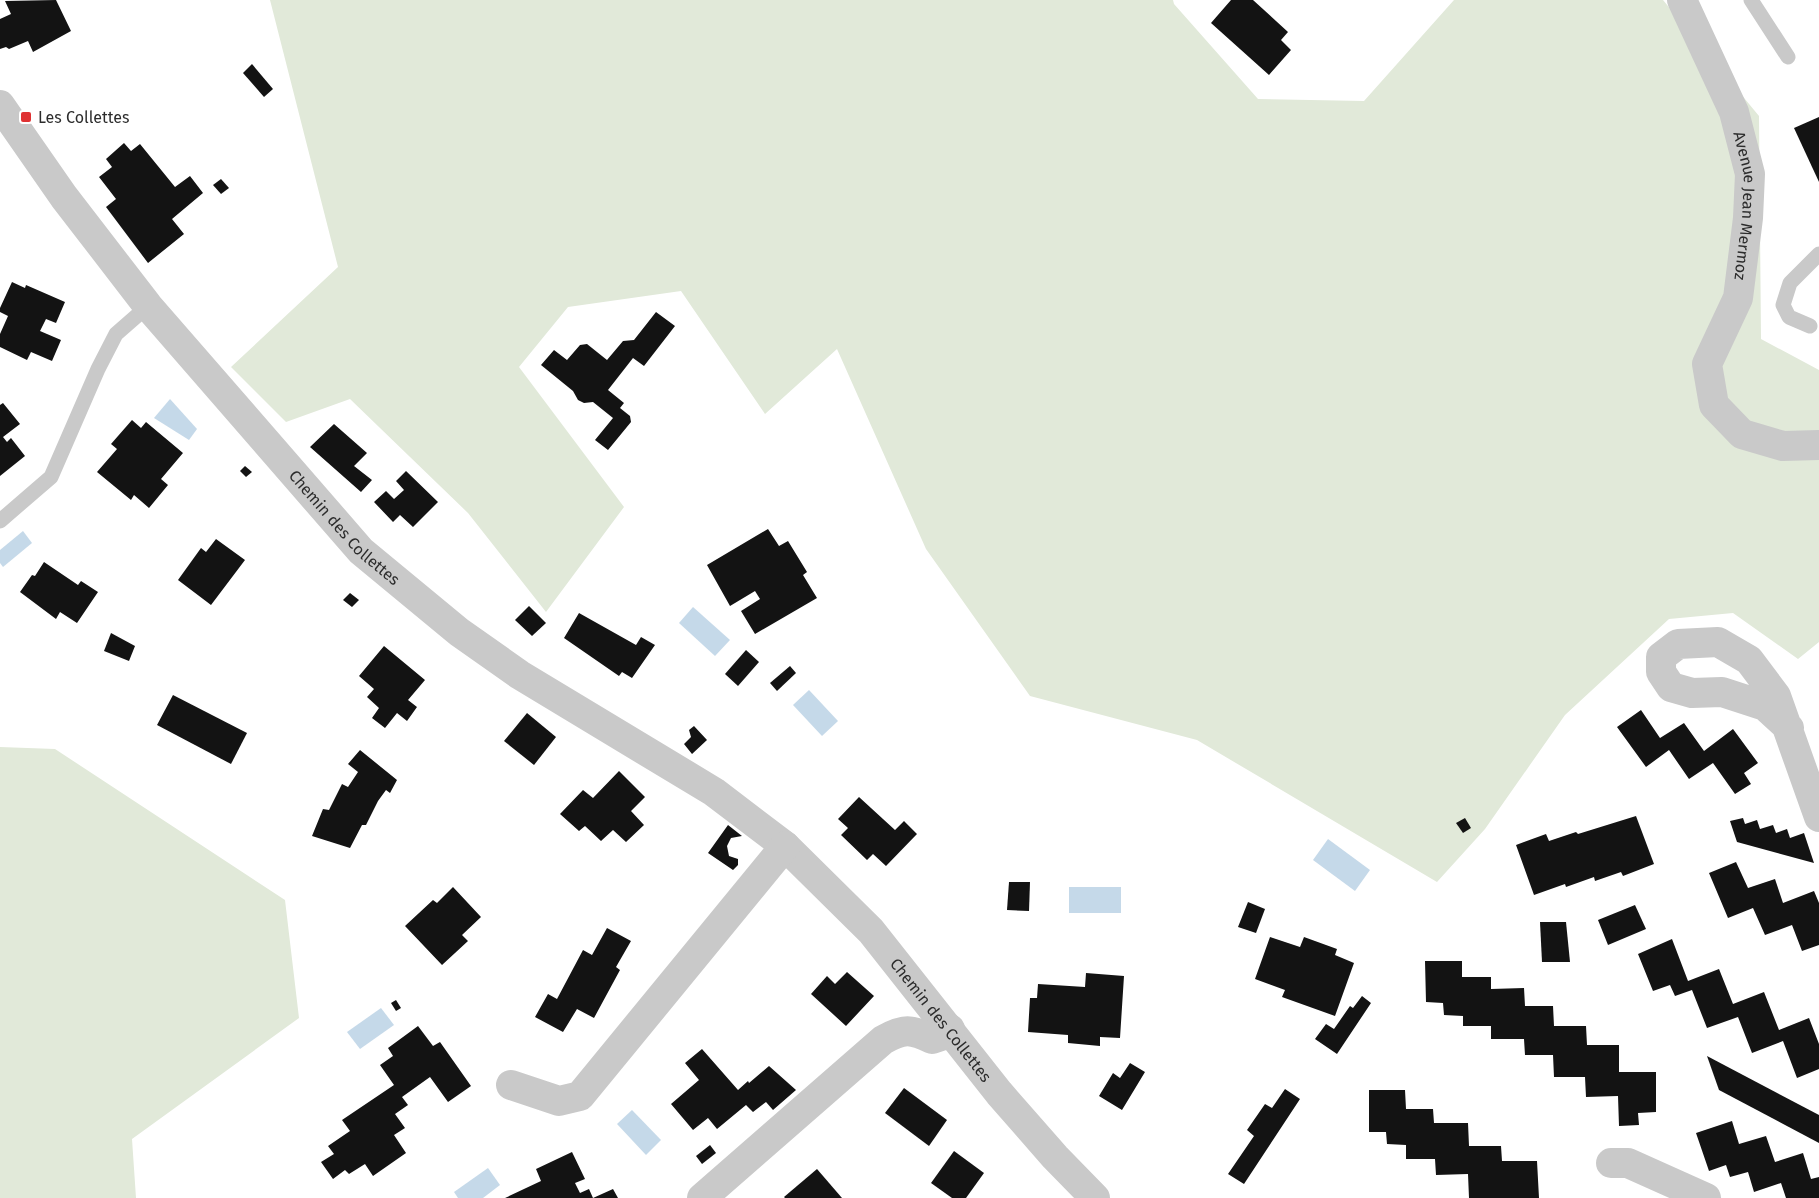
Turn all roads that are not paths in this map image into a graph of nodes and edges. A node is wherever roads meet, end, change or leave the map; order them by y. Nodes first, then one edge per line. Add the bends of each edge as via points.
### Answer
1 (1682, 0) edge
2 (1751, 0) edge
3 (1788, 57) dead end
4 (0, 105) edge
5 (1819, 254) edge
6 (148, 306) junction
7 (1810, 326) dead end
8 (1819, 445) edge
9 (0, 520) edge
10 (1789, 728) dead end
11 (1819, 817) edge
12 (785, 846) junction
13 (950, 1029) junction
14 (511, 1085) dead end
15 (1611, 1163) dead end
16 (702, 1198) edge
17 (1095, 1198) edge
18 (1706, 1198) edge

1 - 8 street, Avenue Jean Mermoz via 1734,112 1750,174 1738,297 1707,364 1714,405 1742,434 1784,446
2 - 3 lane
4 - 6 street, Chemin des Collettes via 64,197
5 - 7 lane via 1790,283 1784,305 1789,317
6 - 9 lane via 116,334 51,477
6 - 12 street, Chemin des Collettes via 362,551 459,632 519,675 714,792
10 - 11 street
12 - 13 street, Chemin des Collettes via 871,931
12 - 14 street via 580,1096 559,1101
13 - 16 street via 932,1039 914,1031 897,1031 883,1040
13 - 17 street, Chemin des Collettes via 1006,1101
15 - 18 street via 1628,1163

